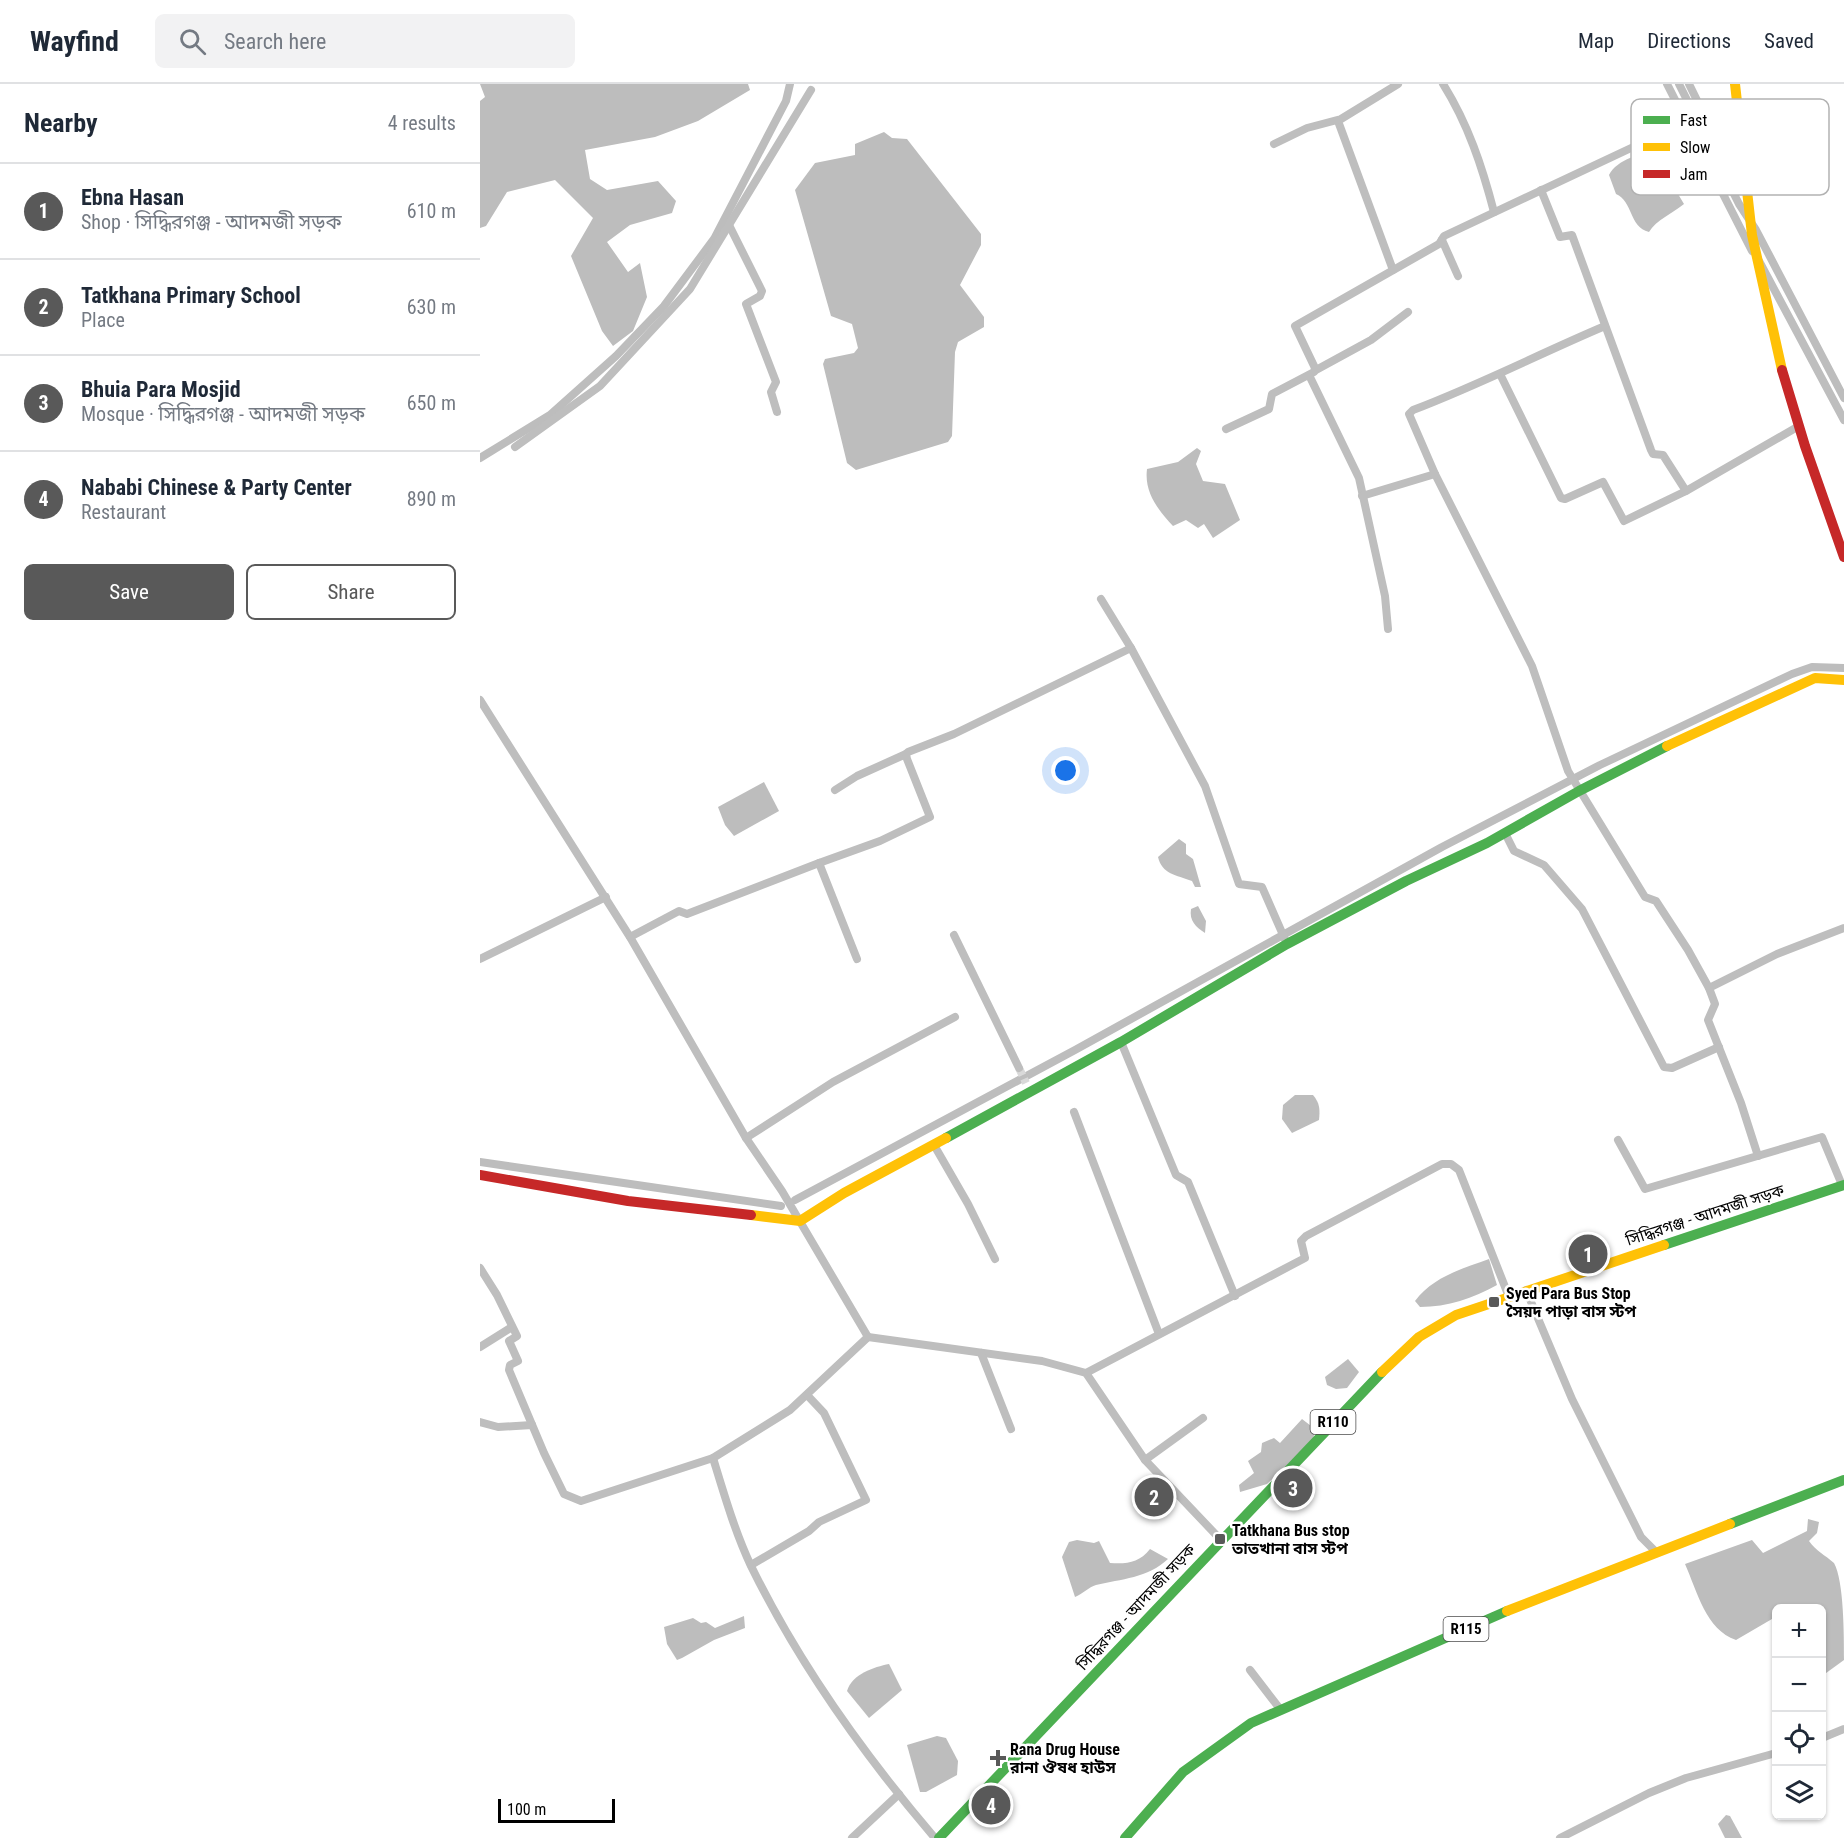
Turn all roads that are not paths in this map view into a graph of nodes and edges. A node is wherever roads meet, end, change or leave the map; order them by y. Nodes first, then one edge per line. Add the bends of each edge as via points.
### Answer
1 (1398, 84) edge
2 (1443, 84) edge
3 (1667, 84) edge
4 (1689, 84) edge
5 (1735, 84) edge
6 (811, 90) dead end
7 (1674, 99) edge
8 (1696, 99) edge
9 (1737, 99) edge
10 (1338, 120) junction
11 (1274, 144) dead end
12 (1631, 150) edge
13 (1541, 190) junction
14 (1725, 195) edge
15 (1747, 195) edge
16 (1494, 212) junction
17 (729, 225) junction
18 (1442, 240) junction
19 (1755, 251) junction
20 (1393, 270) junction
21 (1458, 276) dead end
22 (1408, 312) dead end
23 (1605, 326) junction
24 (1312, 373) junction
25 (1500, 374) junction
26 (777, 412) dead end
27 (1844, 420) edge
28 (1798, 426) junction
29 (1226, 429) dead end
30 (515, 447) dead end
31 (1435, 474) junction
32 (1686, 491) junction
33 (1362, 496) junction
34 (1844, 557) edge
35 (1101, 599) dead end
36 (1388, 629) dead end
37 (1131, 648) junction
38 (1844, 680) edge
39 (480, 700) edge
40 (906, 754) junction
41 (1577, 788) junction
42 (835, 790) dead end
43 (1504, 833) junction
44 (819, 862) junction
45 (606, 897) junction
46 (1844, 928) edge
47 (954, 934) dead end
48 (630, 937) junction
49 (1285, 941) junction
50 (480, 959) edge
51 (857, 959) dead end
52 (1709, 988) junction
53 (955, 1017) dead end
54 (1121, 1042) junction
55 (1719, 1047) junction
56 (1019, 1068) tunnel mouth
57 (1074, 1112) dead end
58 (746, 1138) junction
59 (1618, 1140) dead end
60 (934, 1145) junction
61 (1758, 1156) junction
62 (480, 1175) edge
63 (1843, 1185) edge
64 (800, 1221) junction
65 (995, 1259) dead end
66 (480, 1268) edge
67 (1526, 1290) junction
68 (1235, 1296) junction
69 (1509, 1297) junction
70 (512, 1327) junction
71 (1159, 1334) junction
72 (868, 1336) junction
73 (480, 1347) edge
74 (981, 1353) junction
75 (1086, 1372) junction
76 (808, 1396) junction
77 (1203, 1418) dead end
78 (480, 1422) edge
79 (532, 1425) junction
80 (1011, 1429) dead end
81 (713, 1458) junction
82 (1145, 1460) junction
83 (1844, 1480) edge
84 (1220, 1539) junction
85 (1657, 1553) junction
86 (751, 1565) junction
87 (1251, 1670) dead end
88 (1280, 1709) junction
89 (1844, 1729) edge
90 (1826, 1736) edge
91 (1772, 1754) edge
92 (899, 1794) junction
93 (852, 1838) edge
94 (937, 1838) edge
95 (1125, 1838) edge
96 (1560, 1838) edge

1 - 10 street
2 - 16 street via 1480,158
3 - 7 street
4 - 8 street
5 - 9 street
6 - 17 street
10 - 11 street via 1307,128
10 - 20 street
12 - 13 street
13 - 16 street
13 - 23 street via 1560,237 1572,235
14 - 19 street
15 - 19 street
16 - 18 street
17 - 26 street via 762,291 746,304 776,382 771,392
17 - 30 street via 690,289 605,381
18 - 20 street
18 - 21 street
19 - 27 street
19 - 28 street
20 - 24 street via 1295,326
22 - 24 street via 1371,340
23 - 25 street
23 - 32 street via 1651,450 1653,454 1664,455
24 - 29 street via 1272,394 1269,409
24 - 33 street via 1359,478
25 - 31 street via 1411,411
25 - 32 street via 1563,500 1603,482 1626,521
28 - 32 street
28 - 34 street
31 - 33 street
31 - 41 street via 1532,666
33 - 36 street via 1385,596
35 - 37 street
37 - 40 street
37 - 49 street via 1205,786 1239,884 1262,887
38 - 41 street via 1815,678
39 - 45 street
40 - 42 street
40 - 44 street via 930,817 880,841
41 - 43 street
41 - 52 street via 1645,897 1656,901
43 - 49 street
43 - 55 street via 1514,850 1544,865 1582,909 1664,1067 1672,1068
44 - 48 street via 687,914 680,910
44 - 51 street
45 - 48 street
45 - 50 street
46 - 52 street via 1777,954
47 - 56 street
48 - 58 street
49 - 54 street
52 - 55 street via 1714,1004 1708,1020
53 - 58 street via 833,1082
54 - 60 street via 1028,1087
54 - 68 street via 1176,1175 1188,1182
55 - 61 street
57 - 71 street
58 - 64 street
59 - 61 street via 1645,1189
60 - 64 street
60 - 65 street
61 - 63 street via 1822,1137
62 - 64 street via 628,1201
63 - 67 street, সিদ্ধিরগঞ্জ - আদমজী সড়ক / R110
64 - 72 street
66 - 70 street
67 - 69 street, সিদ্ধিরগঞ্জ - আদমজী সড়ক / R110
67 - 85 street via 1572,1399 1641,1537
68 - 69 street via 1305,1258 1301,1241 1306,1236 1442,1164 1451,1164 1459,1170
68 - 71 street
69 - 84 street, সিদ্ধিরগঞ্জ - আদমজী সড়ক / R110 via 1456,1315 1419,1337
70 - 73 street
70 - 79 street via 517,1337 509,1341 518,1361 508,1367
71 - 75 street
72 - 74 street
72 - 76 street
74 - 75 street
74 - 80 street
75 - 82 street
76 - 81 street
76 - 86 street via 824,1413 867,1500 819,1522 812,1530
77 - 82 street
78 - 79 street via 498,1427
79 - 81 street via 561,1490 581,1501
81 - 86 street
82 - 84 street
83 - 85 street, R115
84 - 94 street, সিদ্ধিরগঞ্জ - আদমজী সড়ক / R110
85 - 88 street, R115 via 1501,1613
86 - 92 street via 841,1718
87 - 88 street
88 - 95 street, R115 via 1251,1723 1183,1772
89 - 90 street
91 - 96 street via 1686,1778
92 - 93 street
92 - 94 street

